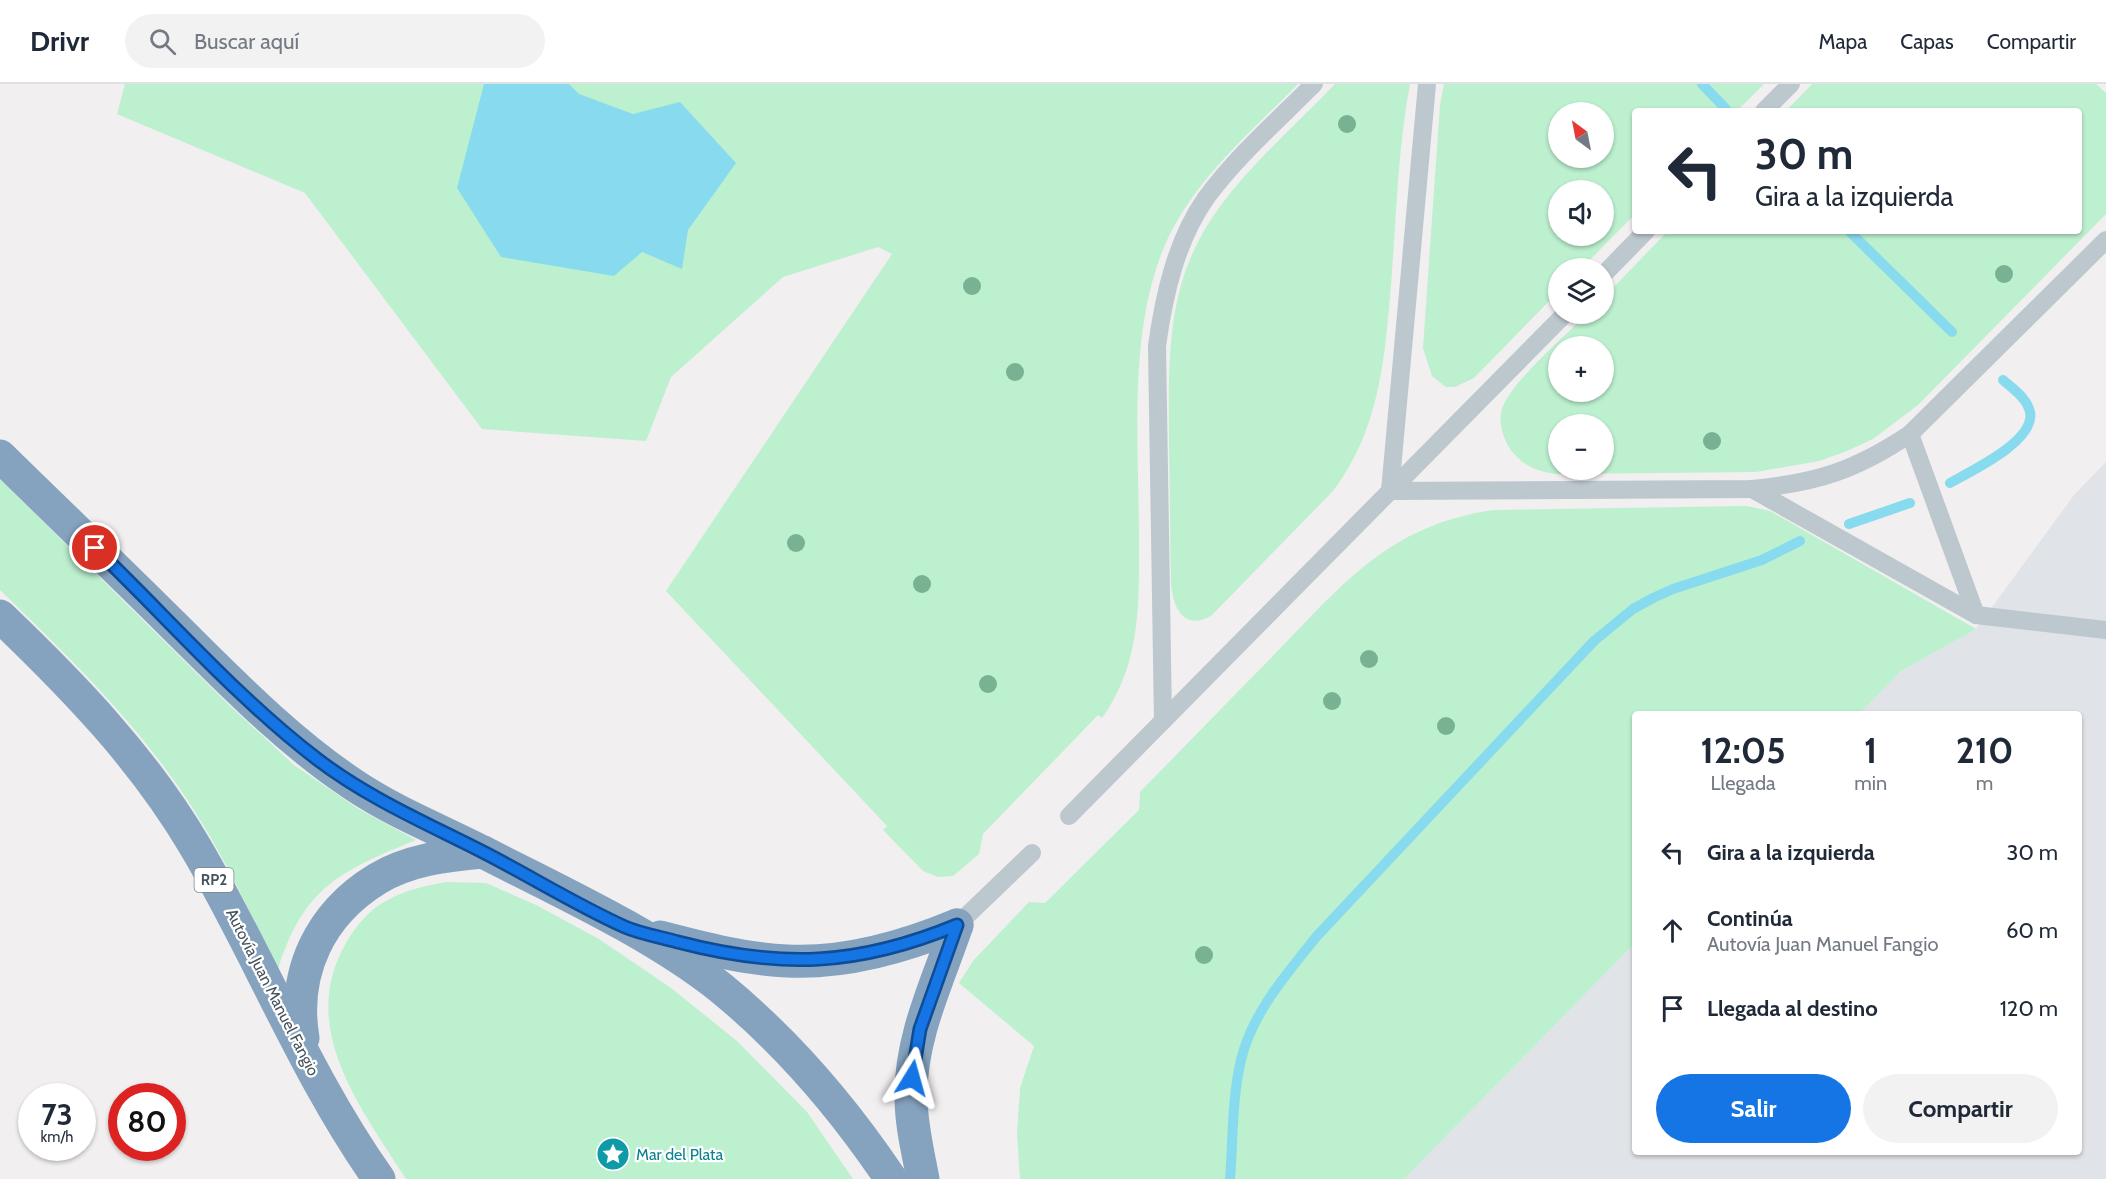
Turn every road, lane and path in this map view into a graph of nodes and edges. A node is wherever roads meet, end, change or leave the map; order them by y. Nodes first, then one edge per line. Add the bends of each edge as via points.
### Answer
1 (1314, 84) edge
2 (1427, 84) edge
3 (1791, 84) edge
4 (1767, 108) edge
5 (1643, 234) edge
6 (2106, 240) edge
7 (1614, 264) edge
8 (1554, 324) edge
9 (1910, 434) junction
10 (0, 456) edge
11 (1752, 489) junction
12 (1390, 491) junction
13 (1976, 615) junction
14 (0, 616) edge
15 (2106, 630) edge
16 (1163, 721) junction
17 (1069, 816) dead end
18 (483, 852) junction
19 (1032, 853) dead end
20 (957, 925) junction
21 (627, 928) junction
22 (306, 1056) junction
23 (379, 1179) edge
24 (891, 1179) edge
25 (923, 1179) edge

1 - 16 lane via 1206,199 1185,236 1163,302 1157,346
2 - 12 lane
3 - 4 lane
5 - 7 lane
6 - 9 lane
8 - 12 lane
9 - 11 lane via 1874,458 1834,474 1794,485
9 - 13 lane
10 - 18 highway via 228,680 317,759 356,787
11 - 12 lane
11 - 13 lane
12 - 16 lane
13 - 15 lane
14 - 22 highway, Autovía Juan Manuel Fangio / RP2 via 67,680 124,744 163,796 226,901
16 - 17 lane
18 - 21 highway
18 - 22 highway via 414,864 378,878 347,901 322,929 306,964 300,995 299,1016
19 - 20 lane
20 - 21 highway via 858,956 788,961 709,950
20 - 25 highway via 920,1029 914,1061 912,1124
21 - 24 highway via 721,988 760,1024 822,1088 866,1141
22 - 23 highway, Autovía Juan Manuel Fangio / RP2 via 330,1103

